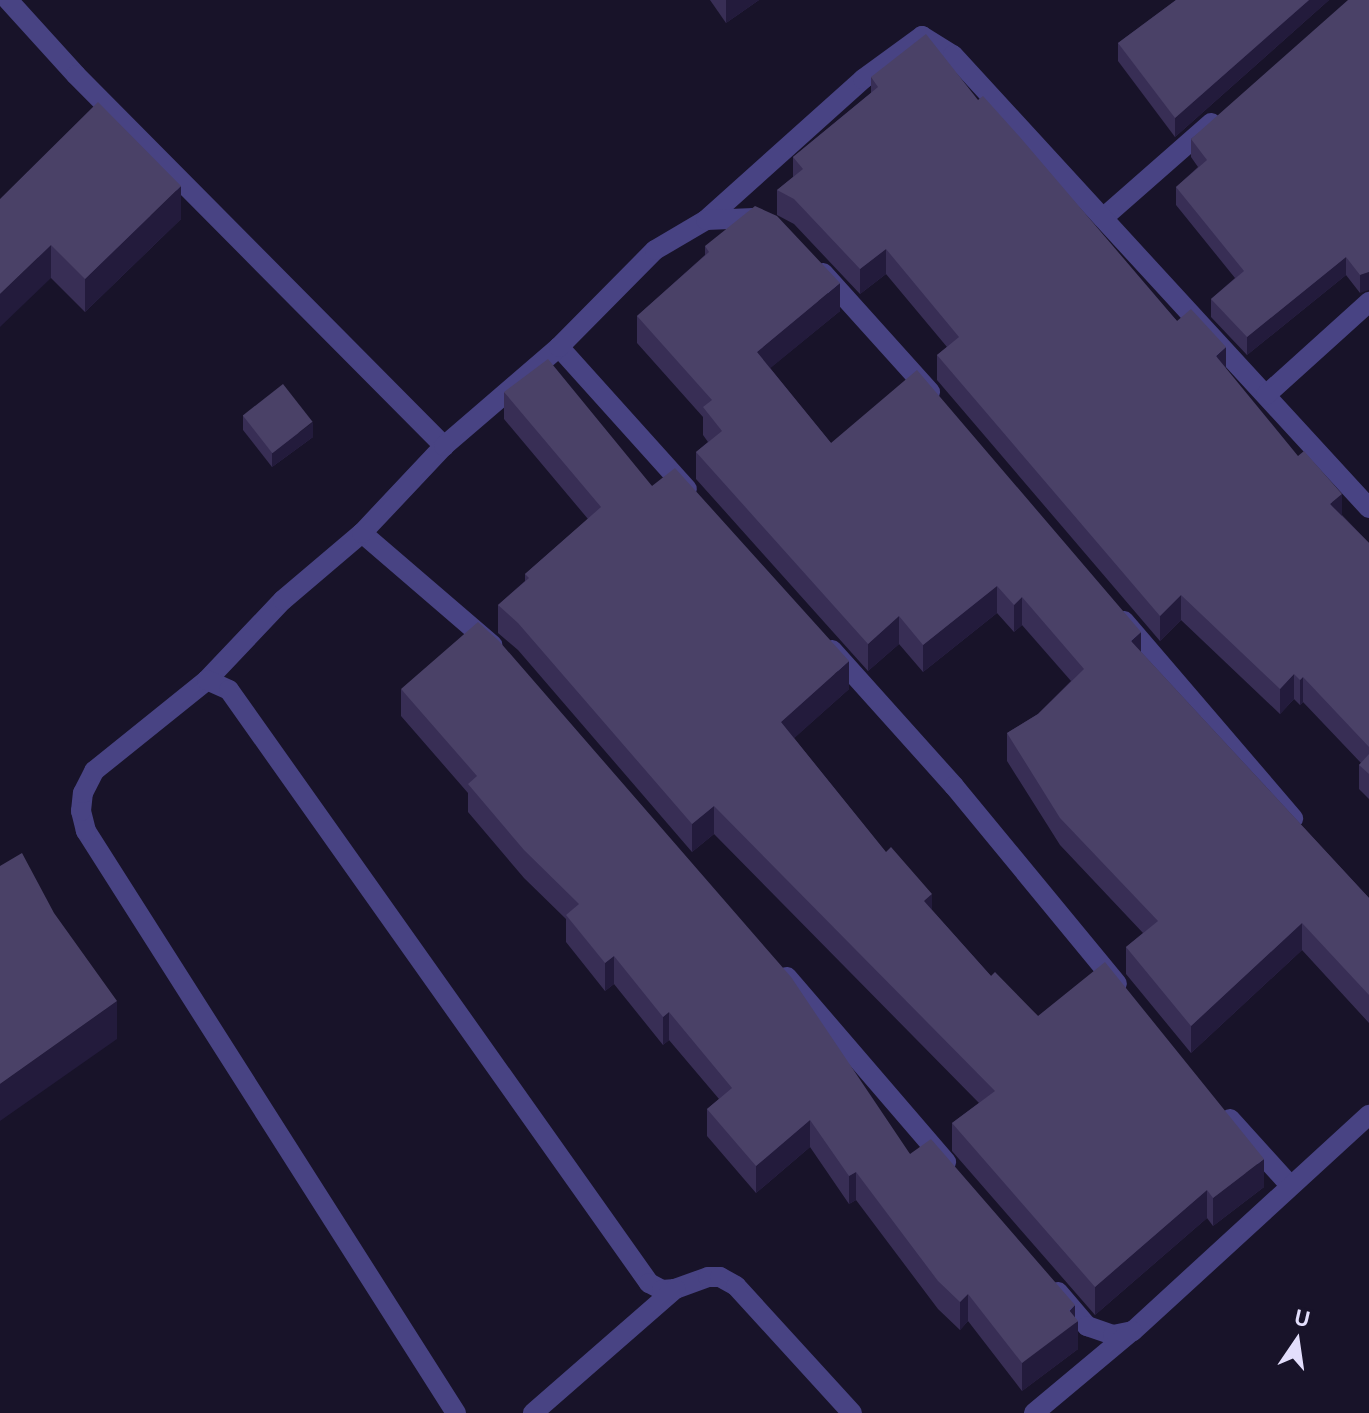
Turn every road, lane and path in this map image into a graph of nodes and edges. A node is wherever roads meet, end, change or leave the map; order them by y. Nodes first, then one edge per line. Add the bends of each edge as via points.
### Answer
1 (8, 0) edge
2 (1232, 104) edge
3 (1103, 218) junction
4 (706, 220) junction
5 (785, 233) edge
6 (806, 255) edge
7 (1369, 302) edge
8 (559, 347) junction
9 (1266, 395) junction
10 (940, 404) edge
11 (444, 446) junction
12 (704, 508) edge
13 (1369, 508) edge
14 (362, 533) junction
15 (1113, 608) edge
16 (819, 635) edge
17 (508, 659) edge
18 (207, 680) junction
19 (1308, 834) edge
20 (770, 958) edge
21 (1134, 1005) edge
22 (1215, 1102) edge
23 (1369, 1115) edge
24 (964, 1183) edge
25 (1289, 1184) junction
26 (1046, 1278) edge
27 (675, 1289) junction
28 (1133, 1331) junction
29 (543, 1410) edge
30 (456, 1413) edge
31 (852, 1413) edge
32 (1034, 1413) edge

1 - 11 street
2 - 3 street
3 - 4 street via 953,55 922,36 863,79
3 - 9 street
4 - 5 street via 754,218
4 - 8 street via 655,250
6 - 10 street
7 - 9 street
8 - 11 street
8 - 12 street
9 - 13 street
11 - 14 street
14 - 17 street
14 - 18 street via 283,600
15 - 19 street
16 - 21 street via 954,786
18 - 27 street via 229,690 649,1283
18 - 30 street via 94,771 83,793 86,831
20 - 24 street
22 - 25 street
23 - 25 street
25 - 28 street via 1237,1239
26 - 28 street via 1087,1326 1113,1335
27 - 29 street
27 - 31 street via 708,1277 736,1286
28 - 32 street

